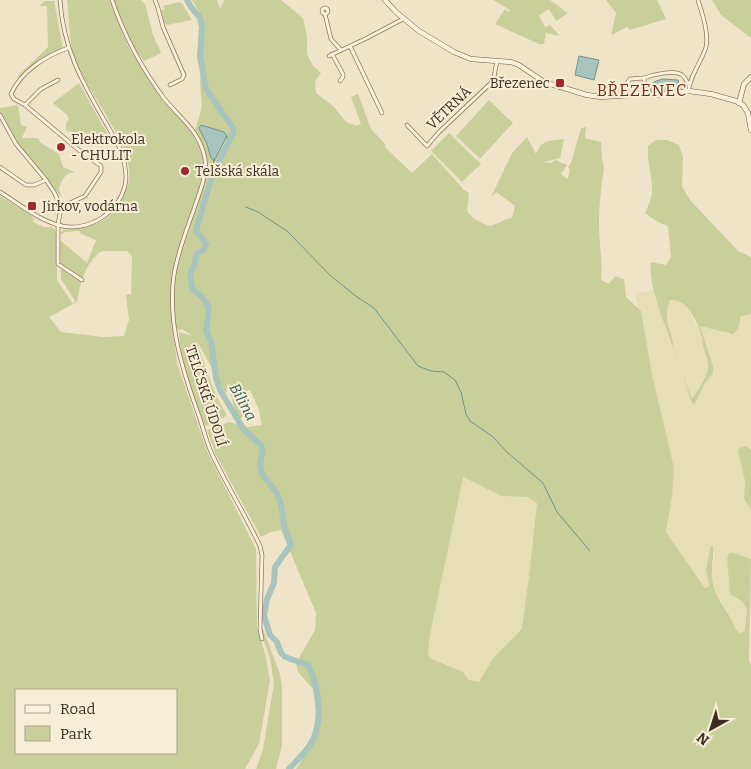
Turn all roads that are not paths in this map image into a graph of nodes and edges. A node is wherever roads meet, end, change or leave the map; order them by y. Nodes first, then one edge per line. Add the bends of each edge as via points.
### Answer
1 (60, 0) edge
2 (112, 0) edge
3 (154, 0) edge
4 (385, 0) edge
5 (698, 0) edge
6 (324, 14) dead end
7 (403, 19) junction
8 (350, 46) junction
9 (68, 48) junction
10 (341, 50) junction
11 (497, 61) junction
12 (751, 77) edge
13 (644, 78) junction
14 (58, 80) dead end
15 (340, 81) dead end
16 (170, 85) dead end
17 (689, 88) junction
18 (645, 95) junction
19 (626, 96) junction
20 (739, 103) junction
21 (25, 105) junction
22 (382, 114) dead end
23 (0, 115) edge
24 (407, 125) dead end
25 (751, 130) edge
26 (0, 167) edge
27 (46, 180) junction
28 (0, 192) edge
29 (61, 206) junction
30 (58, 225) junction
31 (82, 280) dead end
32 (262, 640) dead end

1 - 9 street
2 - 32 street, TELČSKÉ ÚDOLÍ via 128,42 163,96 192,128 204,155 205,172 174,275 175,322 182,366 209,446 260,546
3 - 16 street via 184,75
4 - 7 street
5 - 17 street via 706,42
6 - 10 street via 331,39
7 - 8 street
7 - 11 street via 454,52 471,59
8 - 10 street
8 - 22 street
9 - 21 street via 41,61 17,83 12,94 14,99
9 - 30 street via 79,76 122,152 126,181 108,214 77,226
10 - 15 street via 330,55 343,74
11 - 19 street via 516,63 544,82 587,95
11 - 24 street, VĚTRNÁ via 491,83 427,146
12 - 20 street via 744,84
13 - 17 street via 676,73 683,76
13 - 18 street
13 - 19 street via 630,79
14 - 21 street via 41,89
17 - 18 street via 658,96
17 - 20 street
18 - 19 street
20 - 25 street via 748,113
21 - 29 street via 101,166 101,172 85,196
23 - 27 street via 16,144
26 - 27 street via 26,185 34,186
27 - 29 street
28 - 30 street
29 - 30 street
30 - 31 street via 58,264

